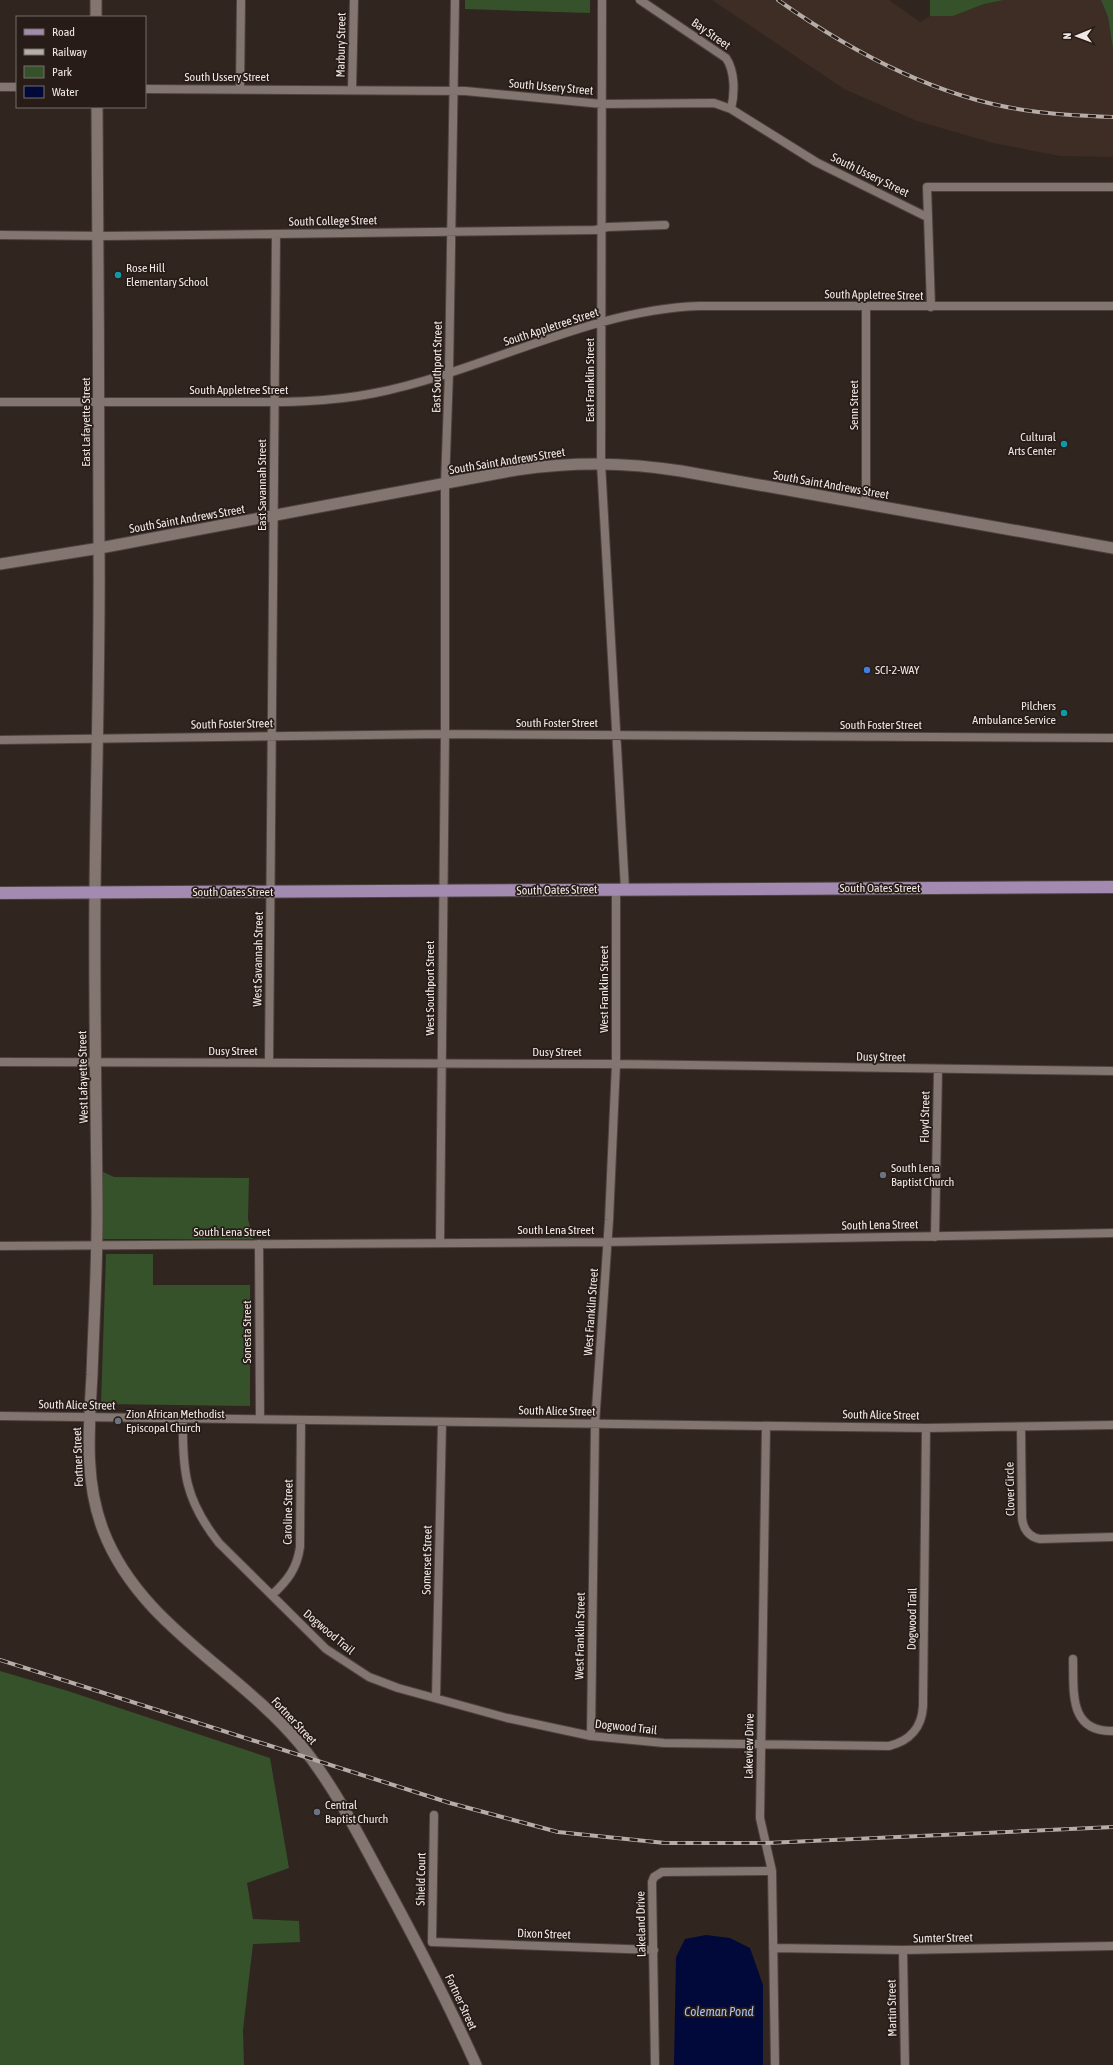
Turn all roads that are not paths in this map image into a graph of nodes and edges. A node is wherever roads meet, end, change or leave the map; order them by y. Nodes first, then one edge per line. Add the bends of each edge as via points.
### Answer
1 (96, 0) edge
2 (241, 0) edge
3 (354, 0) edge
4 (455, 0) edge
5 (602, 0) edge
6 (640, 0) edge
7 (96, 16) edge
8 (0, 87) edge
9 (16, 87) edge
10 (146, 89) edge
11 (240, 89) junction
12 (352, 90) junction
13 (454, 91) junction
14 (602, 104) junction
15 (97, 108) edge
16 (731, 109) junction
17 (1113, 187) edge
18 (927, 217) junction
19 (665, 225) dead end
20 (602, 228) junction
21 (451, 232) junction
22 (276, 234) junction
23 (0, 235) edge
24 (98, 236) junction
25 (866, 306) junction
26 (1113, 306) edge
27 (931, 307) junction
28 (602, 322) junction
29 (449, 372) junction
30 (0, 402) edge
31 (99, 402) junction
32 (274, 402) junction
33 (601, 463) junction
34 (445, 484) junction
35 (866, 504) junction
36 (274, 516) junction
37 (100, 548) junction
38 (1113, 548) edge
39 (0, 564) edge
40 (445, 734) junction
41 (271, 735) junction
42 (617, 735) junction
43 (97, 738) junction
44 (1113, 738) edge
45 (0, 740) edge
46 (1113, 886) edge
47 (621, 889) junction
48 (443, 890) junction
49 (271, 891) junction
50 (95, 892) junction
51 (0, 893) edge
52 (0, 1062) edge
53 (96, 1062) junction
54 (269, 1063) junction
55 (441, 1064) junction
56 (616, 1064) junction
57 (938, 1069) junction
58 (1113, 1071) edge
59 (1113, 1233) edge
60 (935, 1236) junction
61 (607, 1242) junction
62 (440, 1243) junction
63 (97, 1244) junction
64 (259, 1244) junction
65 (0, 1246) edge
66 (0, 1416) edge
67 (90, 1417) junction
68 (183, 1418) junction
69 (260, 1419) junction
70 (301, 1420) junction
71 (442, 1422) junction
72 (595, 1424) junction
73 (1113, 1425) edge
74 (766, 1426) junction
75 (926, 1428) junction
76 (1020, 1428) junction
77 (1113, 1537) edge
78 (272, 1595) junction
79 (1073, 1659) dead end
80 (436, 1698) junction
81 (1113, 1731) edge
82 (591, 1736) junction
83 (761, 1744) junction
84 (434, 1815) dead end
85 (772, 1871) junction
86 (432, 1942) junction
87 (1113, 1946) edge
88 (773, 1948) junction
89 (654, 1950) junction
90 (903, 1950) junction
91 (422, 1951) junction
92 (476, 2065) edge
93 (655, 2065) edge
94 (775, 2065) edge
95 (905, 2065) edge

1 - 7 street
2 - 11 street
3 - 12 street, Marbury Street
4 - 13 street, East Southport Street
5 - 14 street, East Franklin Street
6 - 16 street, Bay Street via 726,58 732,71
8 - 9 street
10 - 11 street, South Ussery Street
11 - 12 street, South Ussery Street
12 - 13 street, South Ussery Street
13 - 14 street, South Ussery Street
13 - 21 street, East Southport Street
14 - 16 street, South Ussery Street via 714,103
14 - 20 street, East Franklin Street
15 - 24 street, East Lafayette Street
16 - 18 street, South Ussery Street via 816,162
17 - 18 street, South Ussery Street via 927,187
18 - 27 street, South Ussery Street via 930,235
19 - 20 street, South College Street
20 - 21 street, South College Street
20 - 28 street, East Franklin Street
21 - 22 street, South College Street
21 - 29 street, East Southport Street
22 - 24 street, South College Street
22 - 32 street, East Savannah Street
23 - 24 street, South College Street
24 - 31 street, East Lafayette Street
25 - 27 street, South Appletree Street
25 - 28 street, South Appletree Street via 680,306 639,312
25 - 35 street, Senn Street
26 - 27 street, South Appletree Street
28 - 29 street, South Appletree Street
28 - 33 street, East Franklin Street
29 - 32 street, South Appletree Street via 397,388 358,396
29 - 34 street, East Southport Street
30 - 31 street, South Appletree Street
31 - 32 street, South Appletree Street
31 - 37 street, East Lafayette Street
32 - 36 street, East Savannah Street
33 - 34 street, South Saint Andrews Street via 553,465
33 - 35 street, South Saint Andrews Street via 634,464 681,471
33 - 42 street, East Franklin Street
34 - 36 street, South Saint Andrews Street
34 - 40 street, East Southport Street
35 - 38 street, South Saint Andrews Street
36 - 37 street, South Saint Andrews Street
36 - 41 street, East Savannah Street
37 - 39 street, South Saint Andrews Street
37 - 43 street, East Lafayette Street
40 - 41 street, South Foster Street
40 - 42 street, South Foster Street
40 - 48 street, West Southport Street
41 - 43 street, South Foster Street
41 - 49 street, West Savannah Street
42 - 44 street, South Foster Street
42 - 47 street, West Franklin Street
43 - 45 street, South Foster Street
43 - 50 street, West Lafayette Street
46 - 47 main road, South Oates Street
47 - 48 main road, South Oates Street
47 - 56 street, West Franklin Street
48 - 49 main road, South Oates Street
48 - 55 street, West Southport Street
49 - 50 main road, South Oates Street
49 - 54 street, West Savannah Street
50 - 51 main road, South Oates Street
50 - 53 street, West Lafayette Street
52 - 53 street, Dusy Street
53 - 54 street, Dusy Street
53 - 63 street, West Lafayette Street
54 - 55 street, Dusy Street
55 - 56 street, Dusy Street
55 - 62 street, West Southport Street
56 - 57 street, Dusy Street
56 - 61 street, West Franklin Street
57 - 58 street, Dusy Street
57 - 60 street, Floyd Street
59 - 60 street, South Lena Street
60 - 61 street, South Lena Street
61 - 62 street, South Lena Street
61 - 72 street, West Franklin Street
62 - 64 street, South Lena Street
63 - 64 street, South Lena Street
63 - 65 street, South Lena Street
63 - 67 street, West Lafayette Street
64 - 69 street, Sonesta Street
66 - 67 street, South Alice Street
67 - 68 street, South Alice Street
67 - 91 street, Fortner Street via 90,1470 96,1509 109,1544 127,1577 147,1603 243,1686 306,1751 334,1791
68 - 69 street, South Alice Street
68 - 78 street, Dogwood Trail via 183,1459 192,1501 219,1543
69 - 70 street, South Alice Street
70 - 71 street, South Alice Street
70 - 78 street, Caroline Street via 298,1560 285,1583
71 - 72 street, South Alice Street
71 - 80 street, Somerset Street
72 - 74 street, South Alice Street
72 - 82 street, West Franklin Street
73 - 76 street, South Alice Street
74 - 75 street, South Alice Street
74 - 83 street, Lakeview Drive
75 - 76 street, South Alice Street
75 - 83 street, Dogwood Trail via 923,1706 918,1725 906,1739 889,1746
76 - 77 street, Clover Circle via 1022,1518 1026,1531 1040,1539
78 - 80 street, Dogwood Trail via 308,1633 347,1664 376,1679
79 - 81 street via 1075,1701 1081,1719 1094,1728
80 - 82 street, Dogwood Trail via 514,1720
82 - 83 street, Dogwood Trail via 664,1743
83 - 85 street, Lakeview Drive via 761,1823
84 - 86 street, Shield Court
85 - 88 street, Lakeview Drive
85 - 89 street, Lakeland Drive via 656,1874 652,1882
86 - 89 street, Dixon Street
86 - 91 street
87 - 90 street, Sumter Street
88 - 90 street, Sumter Street
88 - 94 street, Lakeview Drive
89 - 93 street, Lakeland Drive
90 - 95 street, Martin Street
91 - 92 street, Fortner Street

